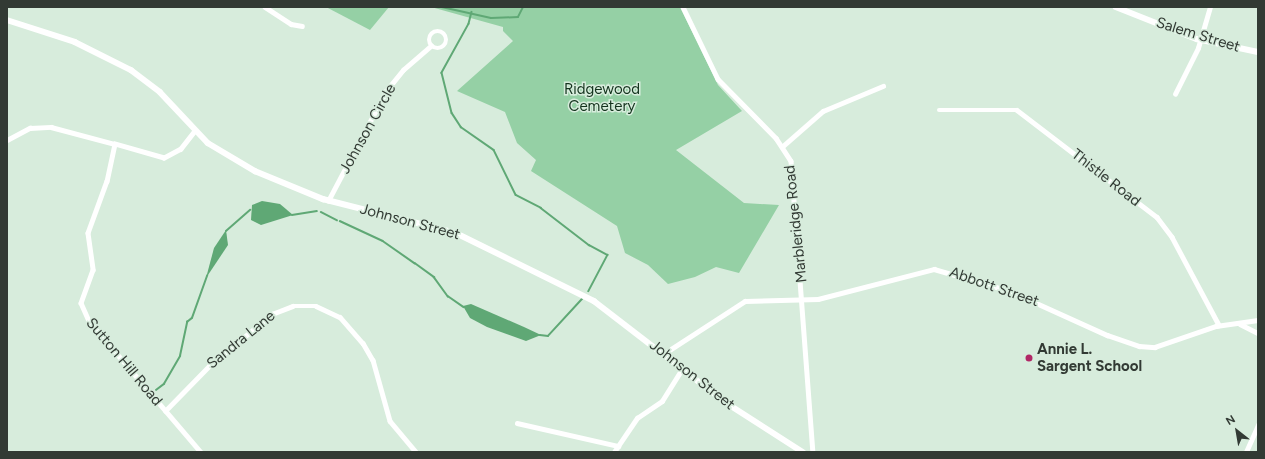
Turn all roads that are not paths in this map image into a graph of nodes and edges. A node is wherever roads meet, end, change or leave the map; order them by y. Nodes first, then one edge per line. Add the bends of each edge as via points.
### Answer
1 (265, 7) edge
2 (683, 7) edge
3 (1116, 7) edge
4 (1210, 7) edge
5 (7, 20) edge
6 (302, 26) dead end
7 (1200, 40) junction
8 (431, 46) junction
9 (1258, 52) edge
10 (883, 86) dead end
11 (1175, 94) dead end
12 (939, 110) dead end
13 (195, 131) junction
14 (7, 140) edge
15 (115, 144) junction
16 (783, 146) junction
17 (328, 201) junction
18 (804, 300) junction
19 (1258, 320) edge
20 (1239, 324) junction
21 (1219, 326) junction
22 (1258, 333) edge
23 (665, 353) junction
24 (683, 368) junction
25 (165, 410) junction
26 (517, 423) dead end
27 (1258, 426) edge
28 (618, 446) junction
29 (201, 452) edge
30 (416, 452) edge
31 (614, 452) edge
32 (803, 452) edge
33 (813, 452) edge
34 (1246, 452) edge

1 - 6 street via 291,24
2 - 16 street, Marbleridge Road via 718,79
3 - 7 street, Salem Street
4 - 7 street
5 - 13 street, Johnson Street via 75,42 131,70 160,92
7 - 9 street, Salem Street
7 - 11 street
8 - 8 street, Johnson Circle via 433,32 441,31 446,34 445,46 436,49
8 - 17 street, Johnson Circle via 403,70 386,91
10 - 16 street via 823,111
12 - 21 street, Thistle Road via 1017,110 1157,217 1172,237
13 - 15 street via 181,149 164,158
13 - 17 street, Johnson Street via 236,161
14 - 15 street via 30,128 51,127
15 - 25 street, Sutton Hill Road via 108,181 88,233 93,270 81,298 82,309
16 - 18 street, Marbleridge Road via 794,170
17 - 23 street, Johnson Street via 409,220 479,242 594,301
18 - 21 street, Abbott Street via 921,270 942,269 1010,291 1106,335 1139,346 1155,347
18 - 23 street, Abbott Street via 738,303
18 - 33 street, Marbleridge Road
19 - 20 street, Abbott Street
20 - 21 street, Abbott Street
20 - 22 street
23 - 24 street, Johnson Street
24 - 28 street via 662,401 637,418
24 - 32 street, Johnson Street via 742,414
25 - 29 street, Sutton Hill Road
25 - 30 street, Sandra Lane via 203,372 272,314 293,306 316,306 340,318 363,343 374,360 390,421
26 - 28 street
27 - 34 street
28 - 31 street

